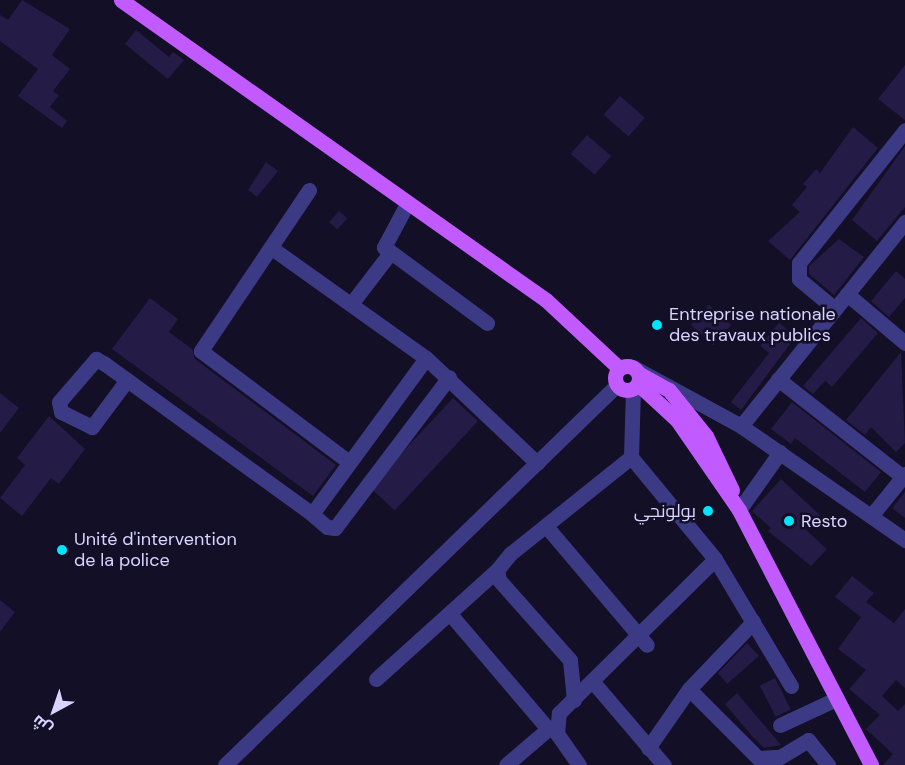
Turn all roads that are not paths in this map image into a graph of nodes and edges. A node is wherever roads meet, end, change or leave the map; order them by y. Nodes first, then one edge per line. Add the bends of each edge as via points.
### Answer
1 (126, 1) edge
2 (904, 131) edge
3 (309, 190) dead end
4 (407, 204) junction
5 (905, 222) edge
6 (899, 241) edge
7 (273, 249) junction
8 (390, 254) junction
9 (847, 294) junction
10 (351, 304) junction
11 (835, 309) junction
12 (487, 323) dead end
13 (905, 343) edge
14 (426, 357) junction
15 (632, 376) junction
16 (448, 377) junction
17 (778, 379) junction
18 (127, 380) junction
19 (617, 386) joint
20 (741, 426) junction
21 (780, 452) junction
22 (631, 457) junction
23 (348, 462) junction
24 (537, 463) junction
25 (904, 476) edge
26 (738, 510) junction
27 (312, 514) junction
28 (871, 516) junction
29 (551, 532) dead end
30 (905, 540) edge
31 (715, 559) junction
32 (497, 570) junction
33 (451, 615) junction
34 (753, 622) junction
35 (643, 642) junction
36 (376, 679) dead end
37 (593, 682) junction
38 (791, 686) dead end
39 (689, 689) junction
40 (836, 699) junction
41 (574, 700) junction
42 (555, 724) junction
43 (780, 725) dead end
44 (648, 747) junction
45 (762, 761) edge
46 (225, 765) edge
47 (506, 765) edge
48 (579, 765) edge
49 (664, 765) edge
50 (828, 765) edge
51 (871, 765) edge

1 - 4 main road
2 - 11 street via 799,263 799,279
3 - 7 street
4 - 8 street via 383,240
4 - 15 main road via 546,300
5 - 6 street
6 - 9 street
7 - 10 street
7 - 23 street via 201,351
8 - 10 street
8 - 12 street
9 - 11 street
9 - 13 street
10 - 14 street
11 - 17 street
14 - 16 street
14 - 23 street
15 - 19 main road
15 - 20 street
15 - 22 street
15 - 26 main road via 677,420
16 - 24 street
16 - 27 street via 343,521 327,527
17 - 20 street
17 - 25 street
18 - 18 street via 91,361 59,402 61,412 92,427
18 - 27 street
19 - 24 street
20 - 21 street
21 - 26 street
21 - 28 street
22 - 31 street
22 - 32 street via 510,554
23 - 27 street
24 - 46 street
25 - 28 street
26 - 40 main road
28 - 30 street
29 - 35 street
31 - 34 street
31 - 35 street
32 - 33 street
32 - 41 street via 499,579 570,660
33 - 36 street
33 - 42 street
33 - 47 street via 548,729
34 - 38 street
34 - 39 street
35 - 37 street
37 - 41 street
37 - 44 street
39 - 44 street
39 - 45 street
40 - 43 street
40 - 51 main road
41 - 42 street
42 - 48 street
44 - 49 street
45 - 50 street via 780,757 808,740

